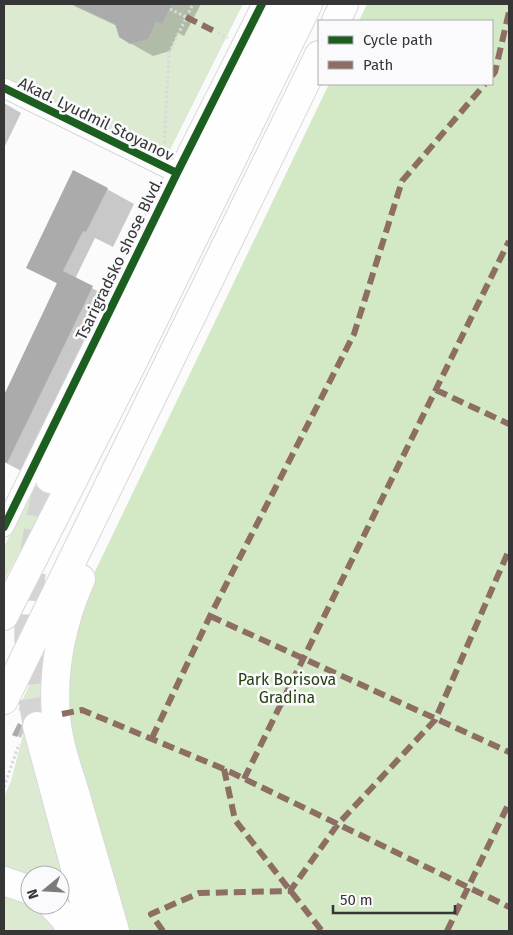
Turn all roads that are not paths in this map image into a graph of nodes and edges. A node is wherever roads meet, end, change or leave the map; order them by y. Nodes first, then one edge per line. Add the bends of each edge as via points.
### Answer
1 (262, 4) edge
2 (289, 4) edge
3 (308, 4) edge
4 (344, 4) edge
5 (336, 20) edge
6 (318, 57) edge
7 (4, 88) edge
8 (172, 171) junction
9 (128, 446) junction
10 (50, 479) tunnel mouth
11 (11, 492) edge
12 (4, 527) edge
13 (4, 616) edge
14 (4, 700) edge
15 (38, 726) tunnel mouth
16 (4, 881) edge
17 (20, 887) edge
18 (61, 915) edge
19 (71, 931) edge
20 (92, 931) edge
21 (115, 931) edge

1 - 8 street, Tsarigradsko shose Blvd.
2 - 10 highway via 265,38
3 - 13 highway via 133,362
4 - 5 highway
6 - 9 highway
7 - 8 street, Akad. Lyudmil Stoyanov
8 - 11 street, Tsarigradsko shose Blvd.
9 - 14 highway
9 - 21 highway via 95,550 70,603 60,644 55,695 58,732
11 - 12 street, Tsarigradsko shose Blvd.
15 - 20 highway
16 - 17 highway
18 - 19 highway

